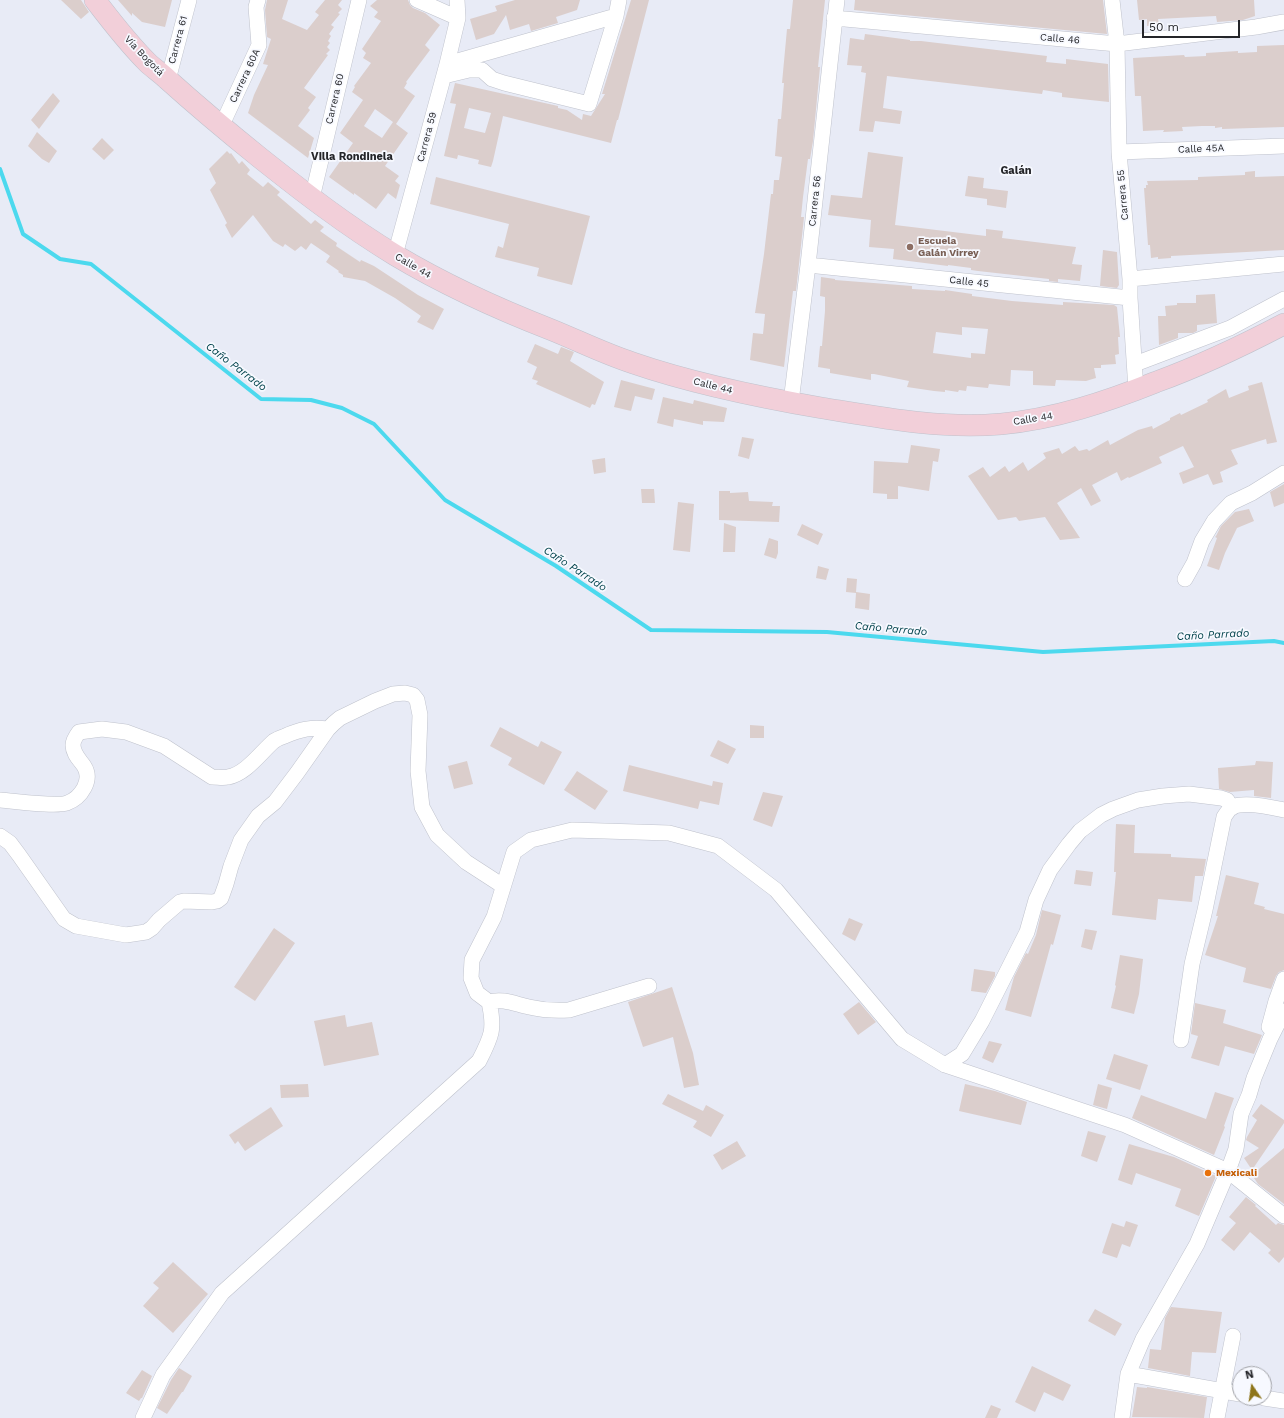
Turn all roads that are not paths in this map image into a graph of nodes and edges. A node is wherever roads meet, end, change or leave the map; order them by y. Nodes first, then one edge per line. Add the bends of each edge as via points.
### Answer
1 (95, 0) edge
2 (189, 0) edge
3 (258, 0) edge
4 (359, 0) edge
5 (417, 0) edge
6 (457, 0) edge
7 (619, 0) edge
8 (837, 0) edge
9 (1112, 0) edge
10 (616, 16) junction
11 (458, 18) junction
12 (834, 18) junction
13 (1284, 22) edge
14 (1117, 44) junction
15 (446, 70) junction
16 (168, 80) junction
17 (197, 106) joint
18 (221, 127) junction
19 (1284, 146) edge
20 (1119, 152) junction
21 (312, 198) junction
22 (395, 255) junction
23 (1284, 264) edge
24 (808, 265) junction
25 (1130, 279) junction
26 (1130, 298) junction
27 (1284, 299) edge
28 (1283, 326) edge
29 (1135, 364) junction
30 (1136, 390) junction
31 (791, 402) junction
32 (1284, 473) edge
33 (1185, 579) dead end
34 (328, 729) junction
35 (0, 800) edge
36 (1232, 808) junction
37 (1284, 810) edge
38 (0, 836) edge
39 (503, 886) junction
40 (1284, 979) edge
41 (649, 986) dead end
42 (488, 1002) junction
43 (1284, 1011) edge
44 (1270, 1039) junction
45 (1181, 1040) dead end
46 (945, 1065) junction
47 (1228, 1171) junction
48 (1284, 1216) edge
49 (1233, 1336) dead end
50 (1128, 1374) junction
51 (1222, 1391) junction
52 (1232, 1393) edge
53 (1272, 1399) edge
54 (1284, 1401) edge
55 (143, 1418) edge
56 (1122, 1418) edge
57 (1217, 1418) edge

1 - 16 main road, Vía Bogotá via 146,61
2 - 16 street, Carrera 61
3 - 18 street, Carrera 60A via 256,7 259,45
4 - 21 street, Carrera 60
5 - 11 street
6 - 11 street, Carrera 59
7 - 10 street
8 - 12 street, Carrera 56
9 - 14 street, Carrera 55
10 - 15 street
10 - 15 street via 589,104 504,83 492,79 482,70
11 - 15 street, Carrera 59
12 - 14 street, Calle 46
12 - 24 street, Carrera 56
13 - 14 street, Calle 46 via 1233,31
14 - 20 street, Carrera 55
15 - 22 street, Carrera 59
16 - 17 main road, Vía Bogotá
17 - 18 main road, Calle 44
18 - 21 main road, Calle 44
19 - 20 street, Calle 45A
20 - 25 street, Carrera 55
21 - 22 main road, Calle 44
22 - 31 main road, Calle 44 via 467,294 630,362 666,374
23 - 25 street
24 - 26 street, Calle 45
24 - 31 street, Carrera 56
25 - 26 street, Carrera 55
26 - 29 street, Carrera 55
27 - 29 street via 1230,328
28 - 30 main road, Calle 44 via 1200,365
29 - 30 street, Carrera 55
30 - 31 main road, Calle 44 via 1053,416 976,425 899,421
32 - 33 street via 1227,507 1214,521 1202,541
34 - 35 street via 300,730 275,740 238,773 221,778 212,777 164,746 126,732 102,729 79,732 72,746 78,760 85,767 87,779 84,790 77,798 67,803 56,804
34 - 38 street via 280,796 258,816 241,840 221,898 212,902 180,902 146,932 116,934 76,926 64,919 20,855
34 - 39 street via 340,718 375,700 393,694 413,695 417,700 420,716 418,771 422,807 436,834 466,862
36 - 37 street via 1250,805
36 - 45 street via 1224,817 1192,964
36 - 46 street via 1227,800 1221,798 1189,794 1163,796 1138,800 1113,809 1080,831 1048,875 1036,900 1027,932 982,1020 962,1054
39 - 42 street via 494,917 472,960 471,978 477,993
39 - 46 street via 514,852 531,840 572,830 669,833 718,846 776,890 902,1039
40 - 44 street via 1267,1033
41 - 42 street via 569,1010 532,1008 503,1000
42 - 55 street via 493,1020 490,1041 479,1060 222,1293 163,1375
43 - 44 street
44 - 47 street via 1241,1114 1236,1149
46 - 47 street via 1125,1125
47 - 48 street
47 - 50 street via 1197,1244 1143,1339
49 - 51 street
50 - 51 street
50 - 56 street
51 - 52 street
51 - 57 street
53 - 54 street

